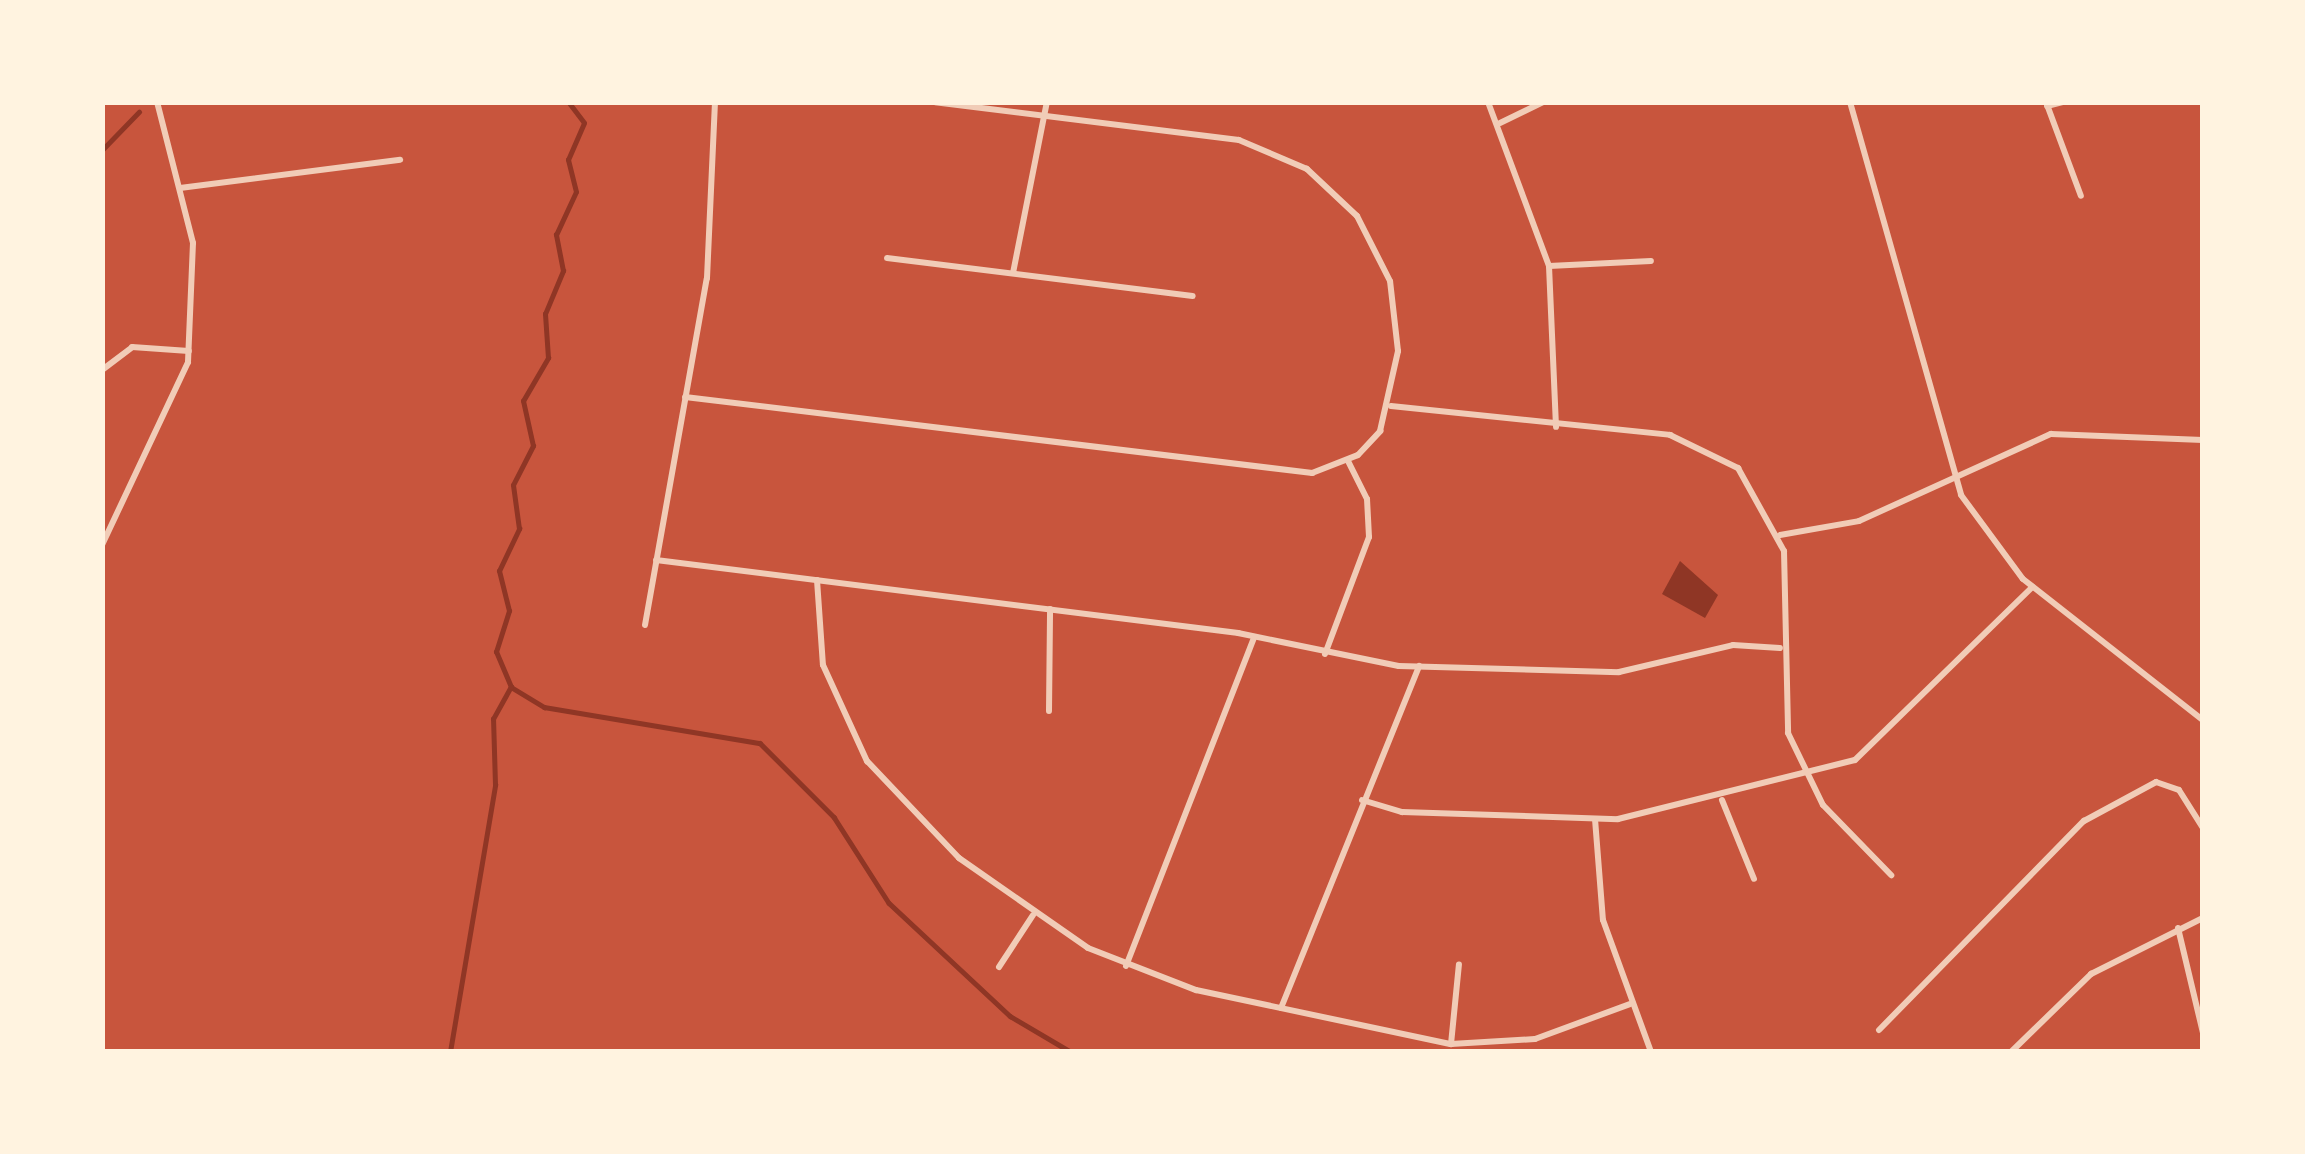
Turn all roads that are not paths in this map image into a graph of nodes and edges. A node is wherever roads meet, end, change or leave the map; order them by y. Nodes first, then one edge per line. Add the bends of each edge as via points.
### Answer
1 (157, 102) edge
2 (715, 102) edge
3 (935, 102) edge
4 (1047, 102) edge
5 (1488, 102) edge
6 (1543, 102) edge
7 (1850, 102) edge
8 (2063, 102) edge
9 (2046, 104) edge
10 (1044, 116) junction
11 (1499, 123) junction
12 (400, 160) dead end
13 (181, 188) junction
14 (2081, 196) dead end
15 (887, 258) dead end
16 (1651, 261) dead end
17 (1549, 266) junction
18 (1013, 273) junction
19 (1193, 296) dead end
20 (189, 351) junction
21 (102, 370) edge
22 (685, 397) junction
23 (1391, 406) junction
24 (1556, 427) junction
25 (2203, 440) edge
26 (1348, 460) junction
27 (1954, 474) junction
28 (1780, 536) junction
29 (102, 545) edge
30 (656, 560) junction
31 (817, 580) junction
32 (2032, 587) junction
33 (1050, 609) junction
34 (645, 625) dead end
35 (1254, 637) junction
36 (1780, 648) junction
37 (1325, 654) junction
38 (1419, 666) junction
39 (1049, 711) dead end
40 (2203, 720) edge
41 (1807, 774) junction
42 (1362, 800) junction
43 (1722, 800) junction
44 (1595, 820) junction
45 (2203, 828) edge
46 (1892, 875) dead end
47 (1754, 879) dead end
48 (1033, 915) junction
49 (2203, 918) edge
50 (2178, 928) junction
51 (1459, 964) dead end
52 (1126, 966) junction
53 (999, 967) dead end
54 (1630, 1004) junction
55 (1281, 1008) junction
56 (1879, 1030) dead end
57 (2203, 1033) edge
58 (1451, 1044) junction
59 (1651, 1052) edge
60 (2012, 1052) edge

1 - 13 street
2 - 22 street via 707,278
3 - 10 street
4 - 10 street
5 - 11 street
6 - 11 street
7 - 27 street
8 - 9 street
9 - 14 street
10 - 18 street
10 - 23 street via 1239,140 1326,183 1371,237 1390,281
11 - 17 street
12 - 13 street
13 - 20 street via 196,278
15 - 18 street
16 - 17 street
17 - 24 street
18 - 19 street
20 - 21 street via 132,347
20 - 29 street
22 - 26 street via 1280,471
22 - 30 street
23 - 24 street
23 - 26 street
24 - 28 street via 1670,435 1711,449 1755,488
25 - 27 street via 2051,434
26 - 37 street via 1367,499 1369,537
27 - 28 street via 1858,521
27 - 32 street via 1983,532
28 - 36 street
30 - 31 street
30 - 34 street
31 - 33 street
31 - 48 street via 823,665 854,742 959,858
32 - 40 street
32 - 41 street via 1881,744
33 - 35 street
33 - 39 street
35 - 37 street
35 - 52 street
36 - 38 street via 1733,645 1618,672
36 - 41 street via 1779,703
37 - 38 street
38 - 42 street
41 - 43 street
41 - 46 street
42 - 44 street via 1402,812
42 - 55 street
43 - 44 street
43 - 47 street
44 - 54 street via 1603,920
45 - 56 street via 2179,790 2156,782 2084,821
48 - 52 street
48 - 53 street
49 - 50 street
50 - 57 street
50 - 60 street via 2091,974
51 - 58 street
52 - 55 street
54 - 58 street via 1535,1039
54 - 59 street
55 - 58 street

